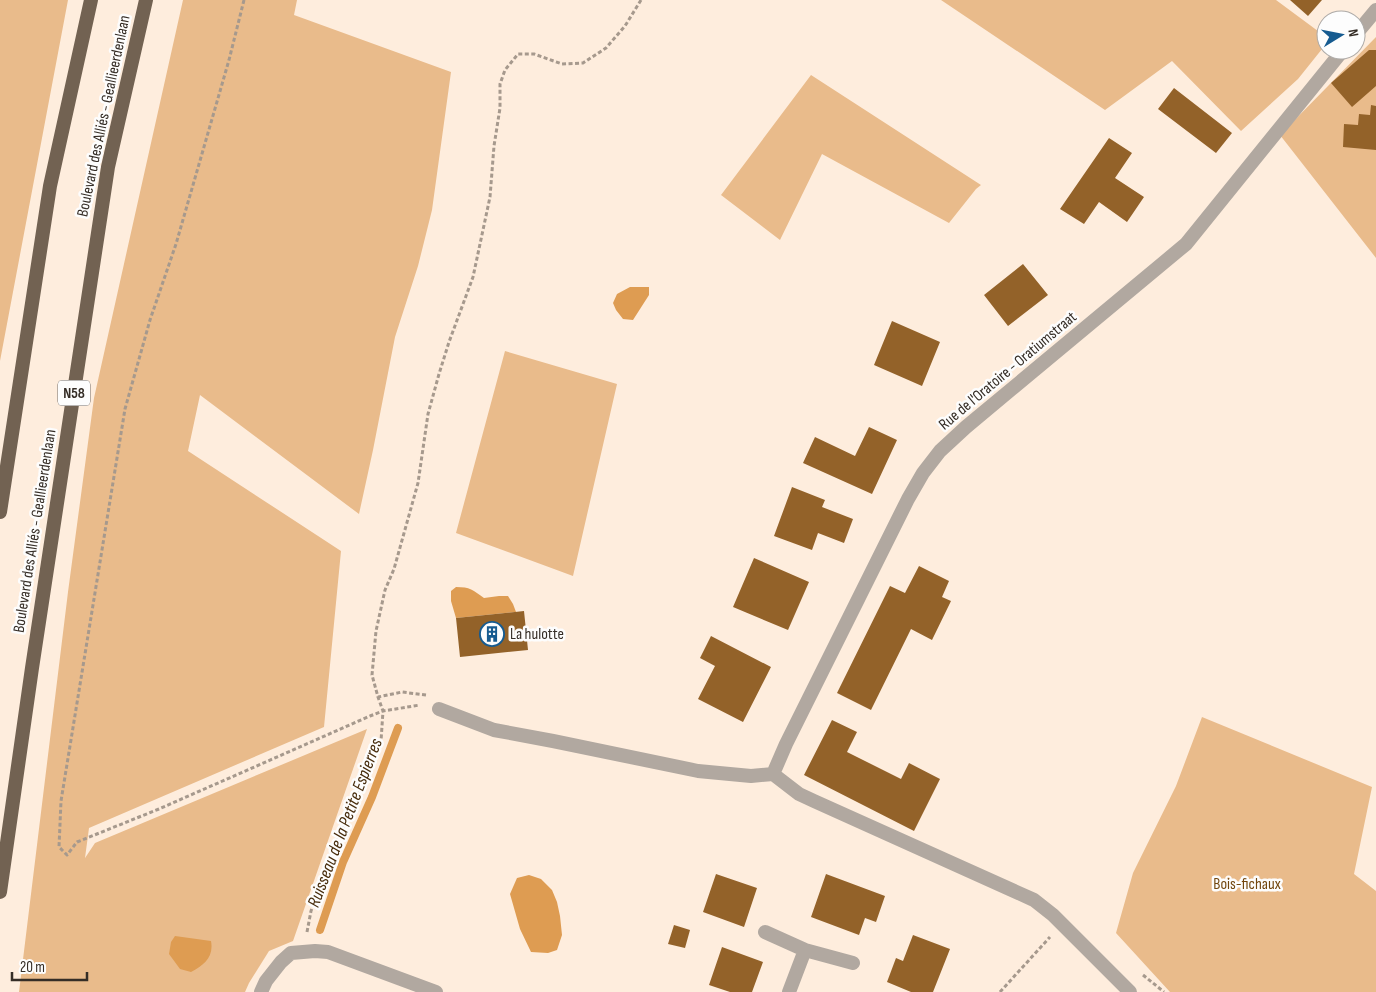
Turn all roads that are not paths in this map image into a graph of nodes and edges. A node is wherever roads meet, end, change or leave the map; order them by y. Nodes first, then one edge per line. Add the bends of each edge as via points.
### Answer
1 (91, 0) edge
2 (146, 0) edge
3 (1376, 10) edge
4 (1366, 22) edge
5 (1335, 60) edge
6 (0, 512) edge
7 (439, 709) road end
8 (773, 774) junction
9 (0, 892) edge
10 (765, 932) dead end
11 (805, 950) junction
12 (853, 963) dead end
13 (261, 992) edge
14 (436, 992) edge
15 (789, 992) edge
16 (1130, 992) edge

1 - 6 highway via 50,186
2 - 9 highway, Boulevard des Alliés - Geallieerdenlaan / N58 via 108,168
3 - 4 street
5 - 8 street, Rue de l'Oratoire - Oratiumstraat via 1186,244 940,451 908,499
7 - 8 street via 494,730 698,771 751,776
8 - 16 street via 814,802 1034,900
10 - 11 street
11 - 12 street
11 - 15 street
13 - 14 street via 266,981 291,953 304,952 328,952

